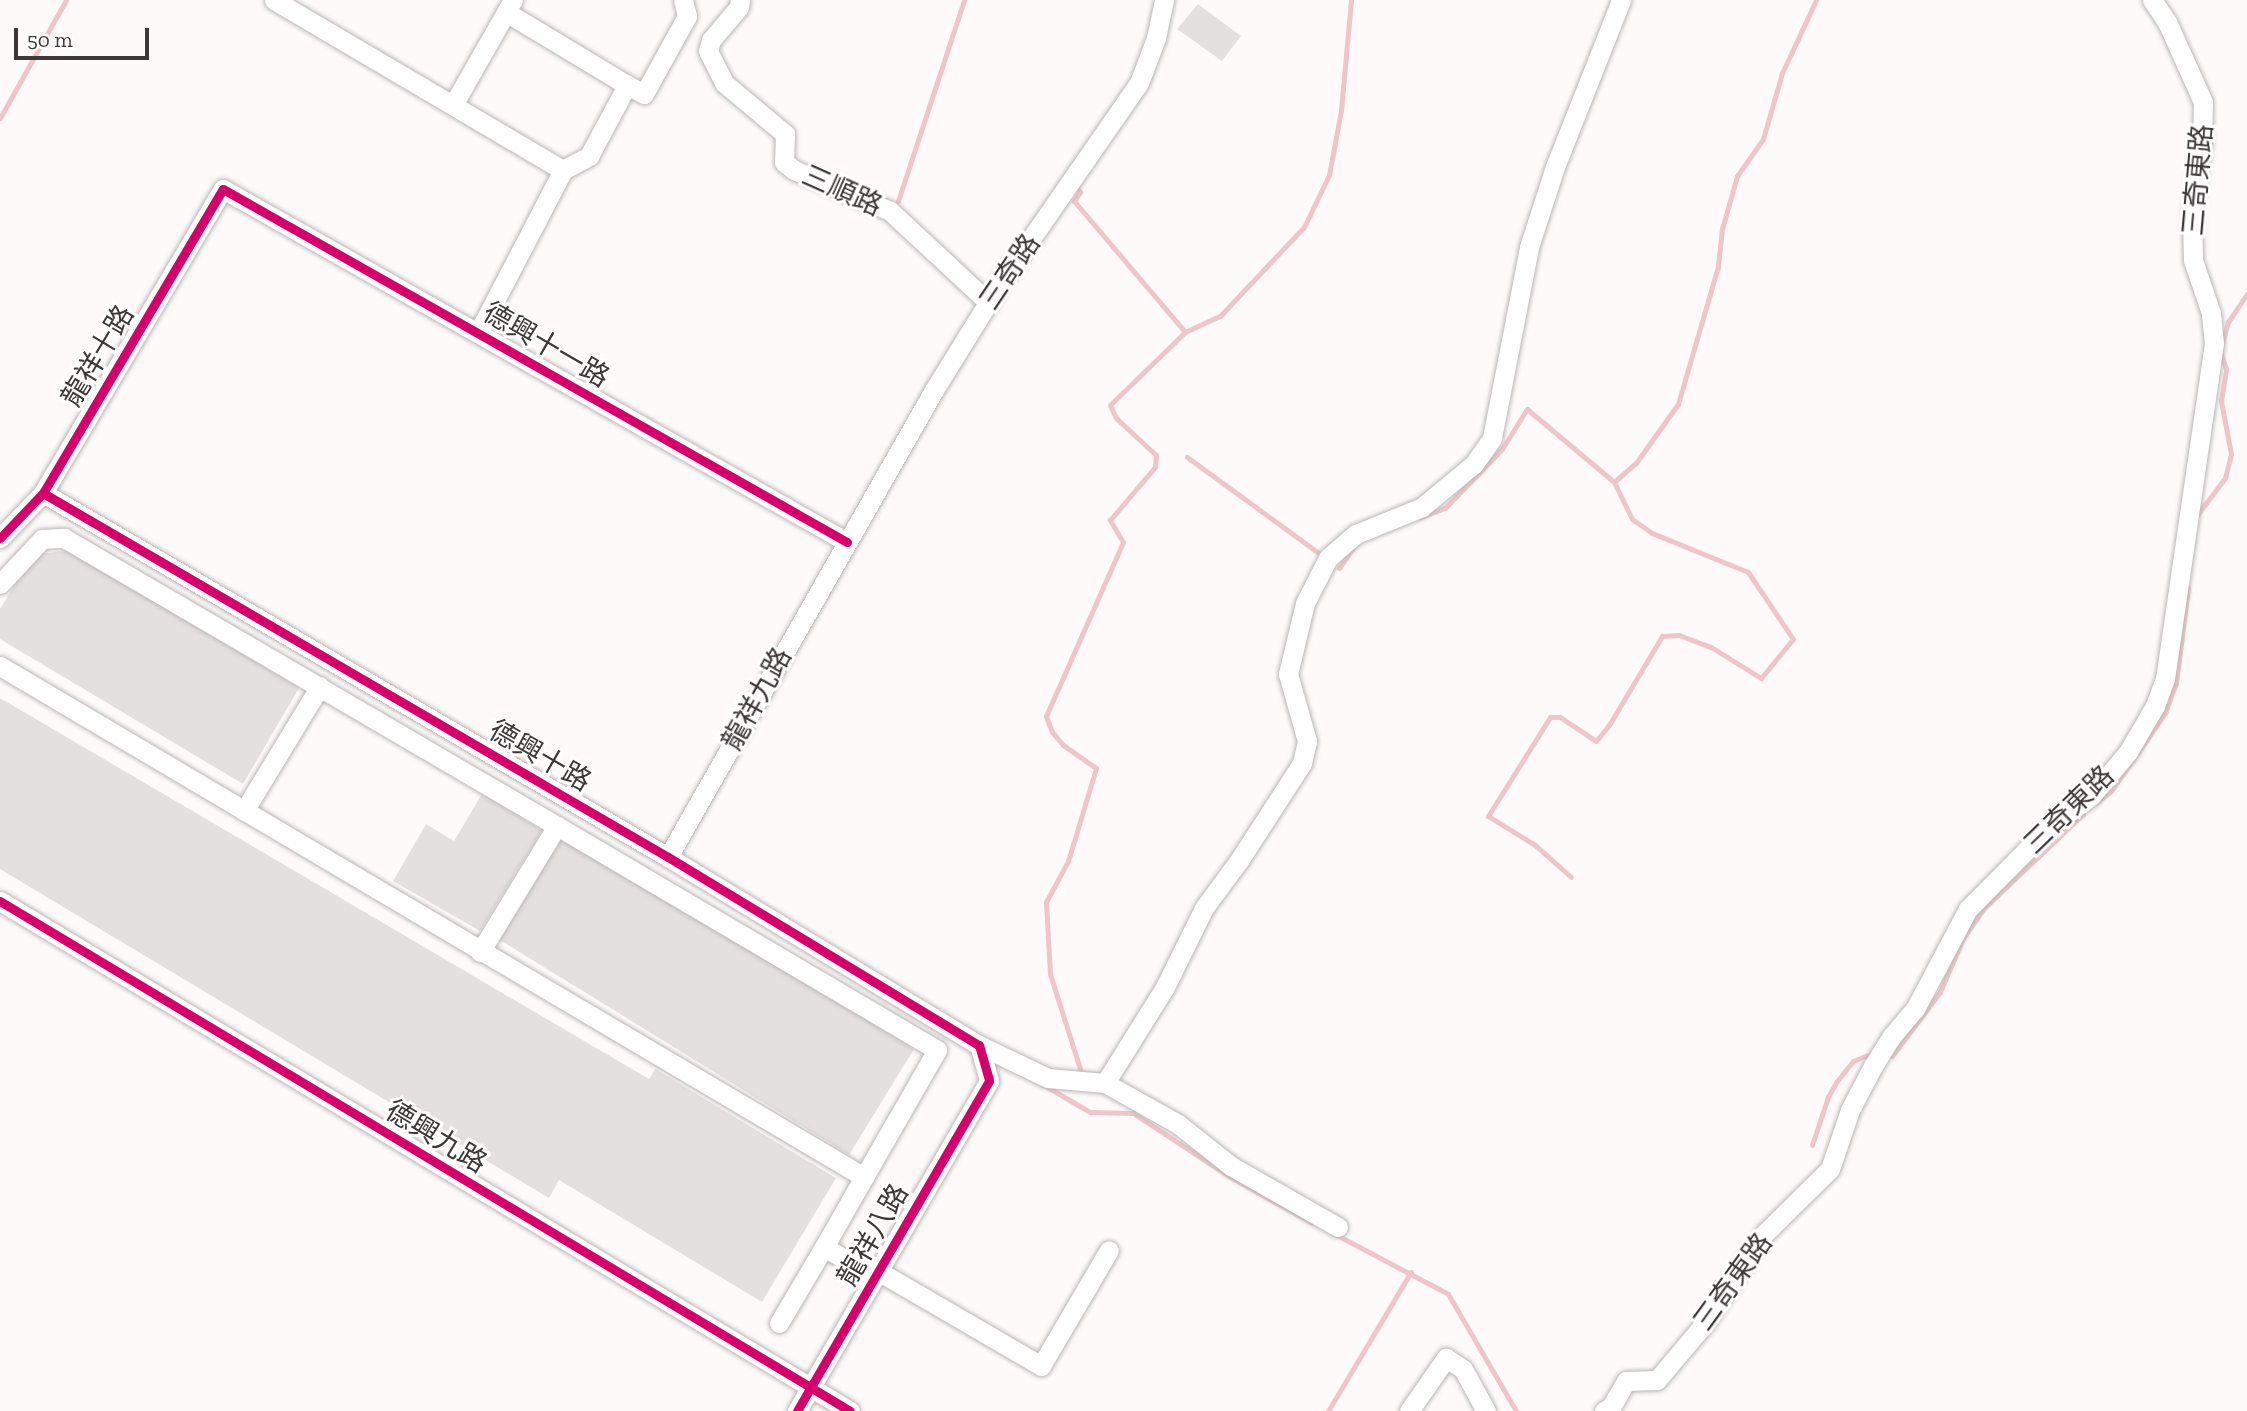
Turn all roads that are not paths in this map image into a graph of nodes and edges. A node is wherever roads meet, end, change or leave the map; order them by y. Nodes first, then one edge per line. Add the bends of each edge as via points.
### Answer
1 (274, 0) edge
2 (683, 0) edge
3 (740, 0) edge
4 (1164, 0) edge
5 (1621, 0) edge
6 (2152, 0) edge
7 (510, 6) edge
8 (627, 85) junction
9 (453, 105) junction
10 (563, 170) junction
11 (223, 189) joint
12 (989, 303) junction
13 (478, 332) junction
14 (43, 493) junction
15 (0, 538) edge
16 (847, 542) junction
17 (0, 584) edge
18 (0, 666) edge
19 (320, 686) junction
20 (244, 811) junction
21 (557, 825) junction
22 (668, 857) junction
23 (0, 901) edge
24 (480, 952) junction
25 (979, 1045) junction
26 (1105, 1083) junction
27 (864, 1177) junction
28 (1338, 1227) dead end
29 (824, 1247) junction
30 (1109, 1250) dead end
31 (877, 1274) junction
32 (779, 1323) dead end
33 (811, 1388) junction
34 (797, 1411) edge
35 (850, 1411) edge
36 (1409, 1411) edge
37 (1486, 1411) edge
38 (1604, 1411) edge

1 - 9 street
2 - 8 street via 687,16 644,94
3 - 12 street, 三順路 via 708,51 724,83 785,135 784,162 890,211
4 - 12 street, 三奇路 via 1139,83
5 - 26 street via 1555,167 1529,247 1492,438 1474,464 1422,507 1356,534 1328,558 1305,603 1288,674 1307,741 1302,763 1204,908 1165,987
6 - 38 street, 三奇東路 via 2167,22 2203,102 2192,210 2193,260 2211,313 2214,342 2165,680 2155,706 2127,752 2091,796 2050,826 1968,909 1915,1009 1873,1066 1850,1110 1830,1168 1763,1235 1705,1323 1657,1380 1626,1381
7 - 8 street
7 - 9 street
8 - 10 street via 589,156
9 - 10 street
10 - 13 street
11 - 13 street, 德興十一路
11 - 14 street, 龍祥十路
12 - 16 street, 三奇路
13 - 16 street, 德興十一路
14 - 15 street, 龍祥十路
14 - 22 street, 德興十路
16 - 22 street, 龍祥九路
17 - 19 street via 41,540 64,538
18 - 20 street
19 - 20 street
19 - 21 street
20 - 24 street
21 - 24 street
21 - 27 street via 937,1050
22 - 25 street, 德興十路
23 - 33 street, 德興九路
24 - 27 street
25 - 26 street, 德興十路 via 1048,1078
25 - 31 street, 龍祥八路 via 989,1081
26 - 28 street via 1178,1125 1231,1167
27 - 29 street
29 - 31 street
29 - 32 street
30 - 31 street via 1041,1366
31 - 33 street, 龍祥八路
33 - 34 street, 龍祥八路
33 - 35 street, 德興九路
36 - 37 street via 1446,1358 1463,1369

